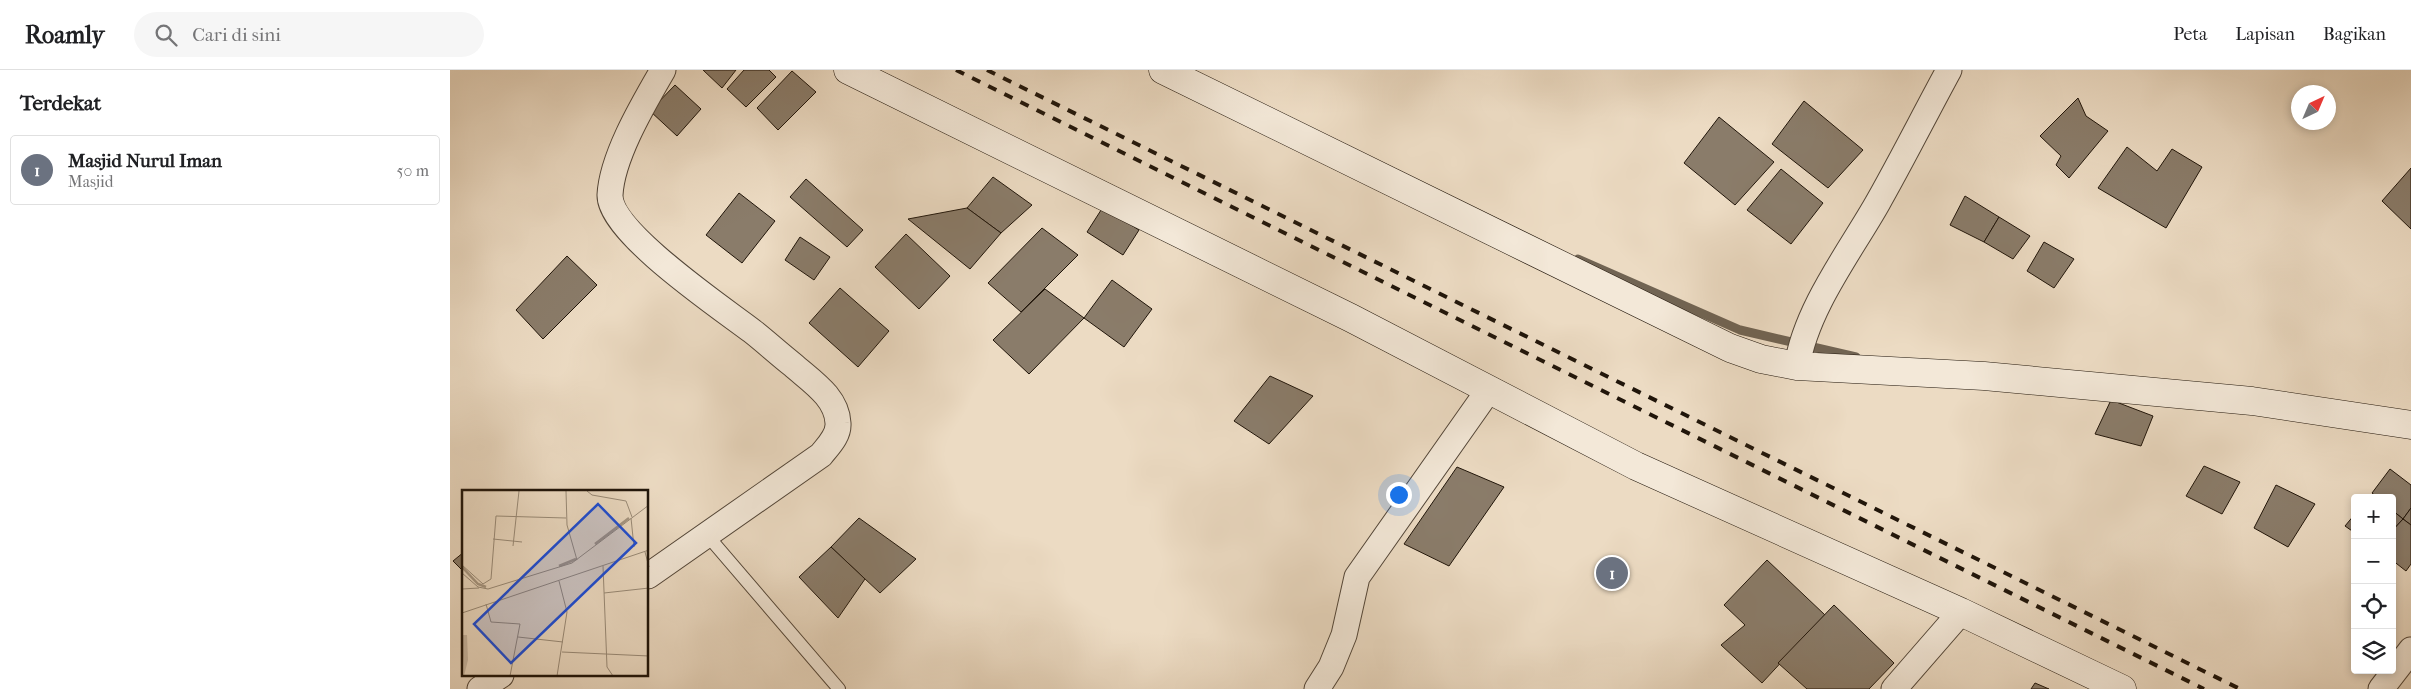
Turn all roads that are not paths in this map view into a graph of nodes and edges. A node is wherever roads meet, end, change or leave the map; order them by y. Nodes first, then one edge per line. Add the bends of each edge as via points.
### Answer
1 (663, 70) edge
2 (848, 70) edge
3 (1162, 70) edge
4 (1949, 70) edge
5 (1797, 362) junction
6 (1488, 391) junction
7 (2411, 425) edge
8 (707, 535) junction
9 (649, 575) edge
10 (1961, 612) junction
11 (2411, 650) edge
12 (499, 676) edge
13 (480, 689) edge
14 (839, 689) edge
15 (1317, 689) edge
16 (1894, 689) edge
17 (2122, 689) edge
18 (2381, 689) edge

1 - 8 street via 640,109 617,166 610,196 615,212 665,265 755,333 816,385 835,406 839,424 834,438 821,455
2 - 6 street via 1351,318
3 - 5 street via 1730,348 1761,359
4 - 5 street via 1877,204 1837,268 1812,319
5 - 7 street via 2252,401
6 - 10 street via 1636,466
6 - 15 street via 1357,577 1344,635 1331,668
8 - 9 street
8 - 14 lane
10 - 16 street
10 - 17 street
11 - 18 street
12 - 13 street

